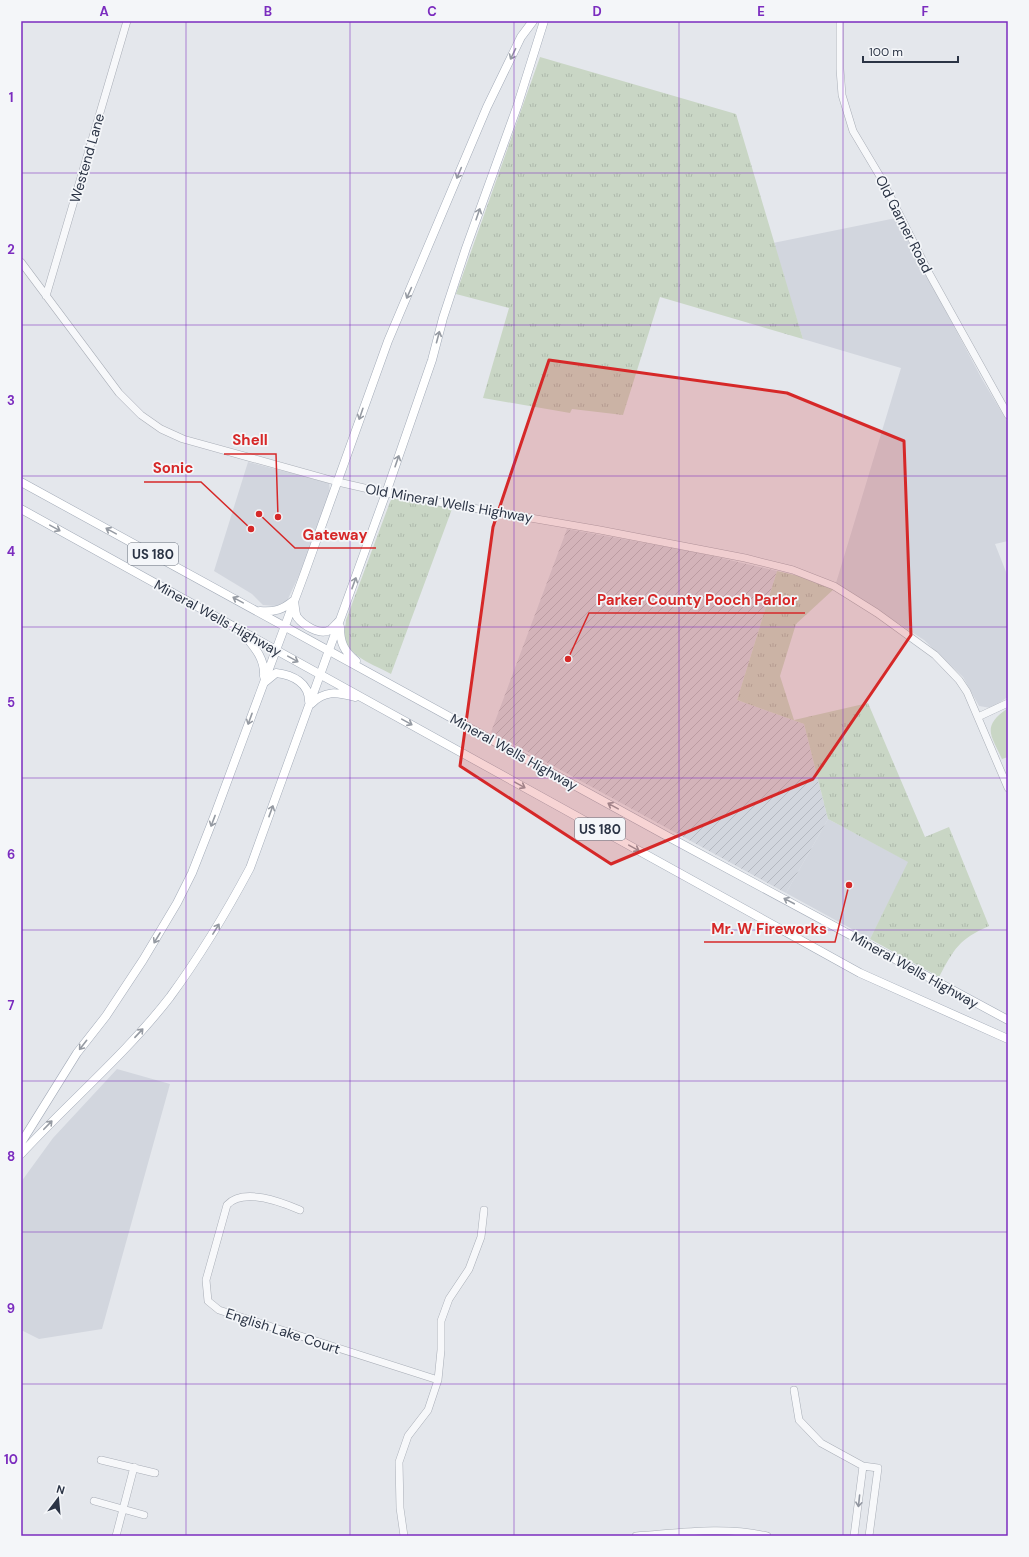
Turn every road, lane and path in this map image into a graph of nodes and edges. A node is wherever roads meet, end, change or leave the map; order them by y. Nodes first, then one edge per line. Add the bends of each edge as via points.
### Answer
1 (127, 21) edge
2 (533, 21) edge
3 (544, 21) edge
4 (840, 21) edge
5 (21, 262) edge
6 (46, 296) junction
7 (1008, 414) edge
8 (21, 482) edge
9 (338, 482) junction
10 (386, 493) junction
11 (21, 509) edge
12 (294, 601) junction
13 (256, 610) junction
14 (341, 620) junction
15 (284, 626) junction
16 (240, 629) junction
17 (276, 650) junction
18 (330, 650) junction
19 (368, 671) junction
20 (320, 674) junction
21 (264, 683) junction
22 (369, 701) junction
23 (1008, 703) edge
24 (309, 706) junction
25 (978, 717) junction
26 (1008, 788) edge
27 (1008, 1020) edge
28 (1008, 1040) edge
29 (21, 1143) edge
30 (21, 1154) edge
31 (300, 1210) dead end
32 (484, 1210) dead end
33 (438, 1380) junction
34 (794, 1390) dead end
35 (101, 1460) dead end
36 (863, 1466) junction
37 (134, 1467) junction
38 (155, 1473) dead end
39 (94, 1501) dead end
40 (123, 1509) junction
41 (144, 1515) dead end
42 (116, 1536) edge
43 (404, 1536) edge
44 (636, 1536) edge
45 (767, 1536) edge
46 (854, 1536) edge
47 (869, 1536) edge

1 - 6 street, Westend Lane
2 -> 9 main road via 521,37 487,107 388,341
10 -> 3 main road
4 - 7 street, Old Garner Road via 842,95 853,131 881,178 933,282
5 - 6 street, Old Mineral Wells Highway
6 - 9 street, Old Mineral Wells Highway via 119,393 141,415 161,429 206,446
13 -> 8 main road, Mineral Wells Highway / US 180
9 - 10 street, Old Mineral Wells Highway
9 - 12 main road
14 -> 10 main road
10 - 25 street, Old Mineral Wells Highway via 600,530 745,558 793,570 834,586 935,655 963,686
11 -> 16 main road, Mineral Wells Highway / US 180
12 - 13 main road via 277,611
12 - 14 main road via 296,615 303,624 314,629 330,630
12 - 15 main road
13 - 15 main road, Mineral Wells Highway / US 180
14 - 18 main road
14 - 19 main road via 340,637 343,648
15 - 17 main road
15 - 18 main road, Mineral Wells Highway / US 180
16 - 17 main road, Mineral Wells Highway / US 180
16 - 21 main road via 262,659
17 -> 20 main road, Mineral Wells Highway / US 180
17 - 21 main road
18 - 19 main road, Mineral Wells Highway / US 180
18 - 20 main road
27 -> 19 main road, Mineral Wells Highway / US 180
20 - 22 main road, Mineral Wells Highway / US 180
20 - 24 main road
21 - 24 main road via 276,673 299,680 306,688
21 -> 29 main road via 208,832 177,903 143,960 106,1016 77,1053
22 - 24 main road via 328,692
22 -> 28 main road, Mineral Wells Highway / US 180 via 860,973
23 - 25 street
30 -> 24 main road via 143,1029 203,950 250,868
25 - 26 street, Old Mineral Wells Highway
31 - 33 street, English Lake Court via 254,1196 232,1200 227,1205 206,1280 208,1301 219,1310
32 - 33 street via 481,1237 470,1265 449,1299 441,1321
33 - 43 street via 428,1410 408,1436 398,1462
34 - 36 street via 799,1420 821,1443
35 - 37 street
36 -> 46 street
36 - 47 street via 878,1468
37 - 38 street
37 - 40 street
39 - 40 street
40 - 41 street
40 - 42 street
44 - 45 street via 696,1531 732,1531

